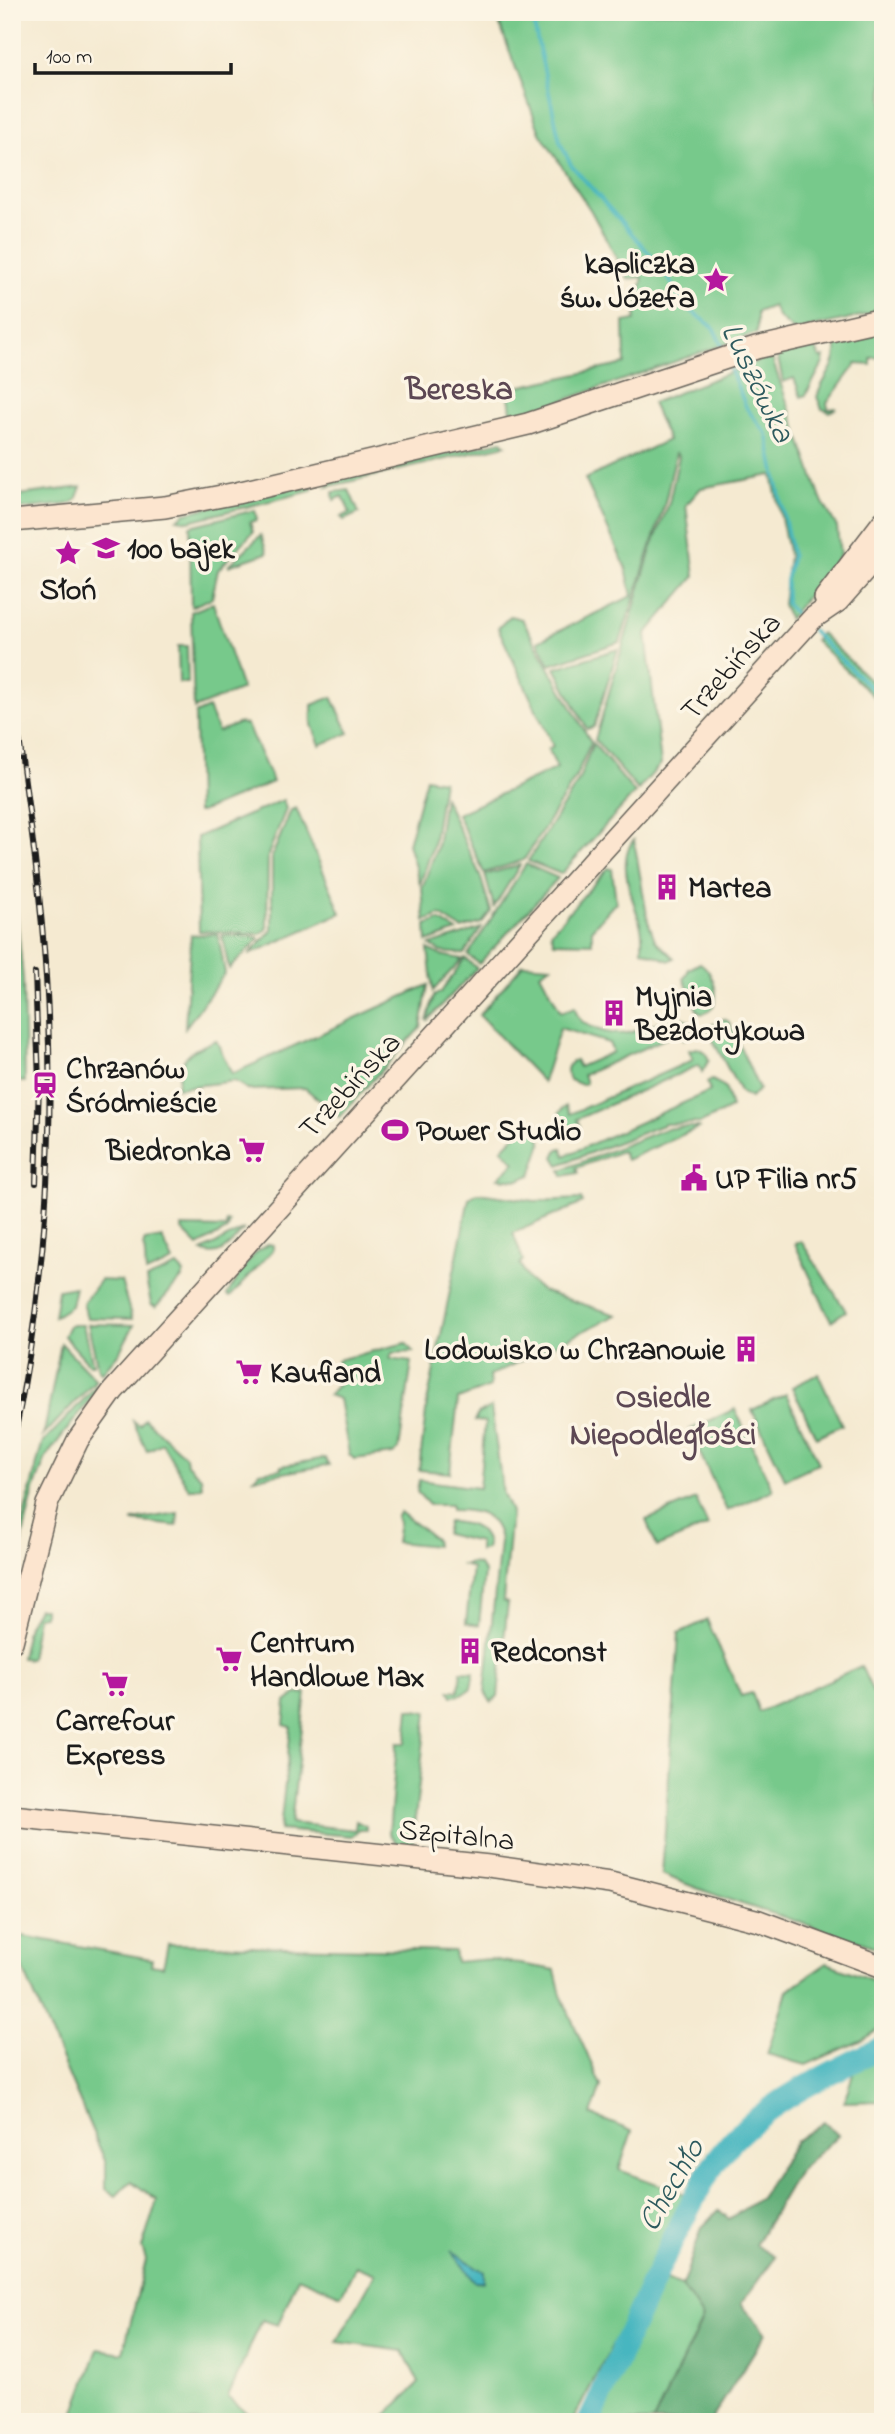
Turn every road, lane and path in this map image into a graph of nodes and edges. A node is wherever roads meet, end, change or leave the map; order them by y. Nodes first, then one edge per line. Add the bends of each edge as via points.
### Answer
1 (883, 319) edge
2 (12, 521) edge
3 (883, 523) edge
4 (883, 550) edge
5 (806, 626) junction
6 (12, 1642) edge
7 (12, 1816) edge
8 (883, 1967) edge

1 - 2 street via 739,353 528,424 227,495 165,507
3 - 5 street, Trzebińska
4 - 5 street, Trzebińska via 838,601
5 - 6 street, Trzebińska via 113,1391 78,1440 47,1504
7 - 8 street, Szpitalna via 489,1866 610,1884 759,1921

